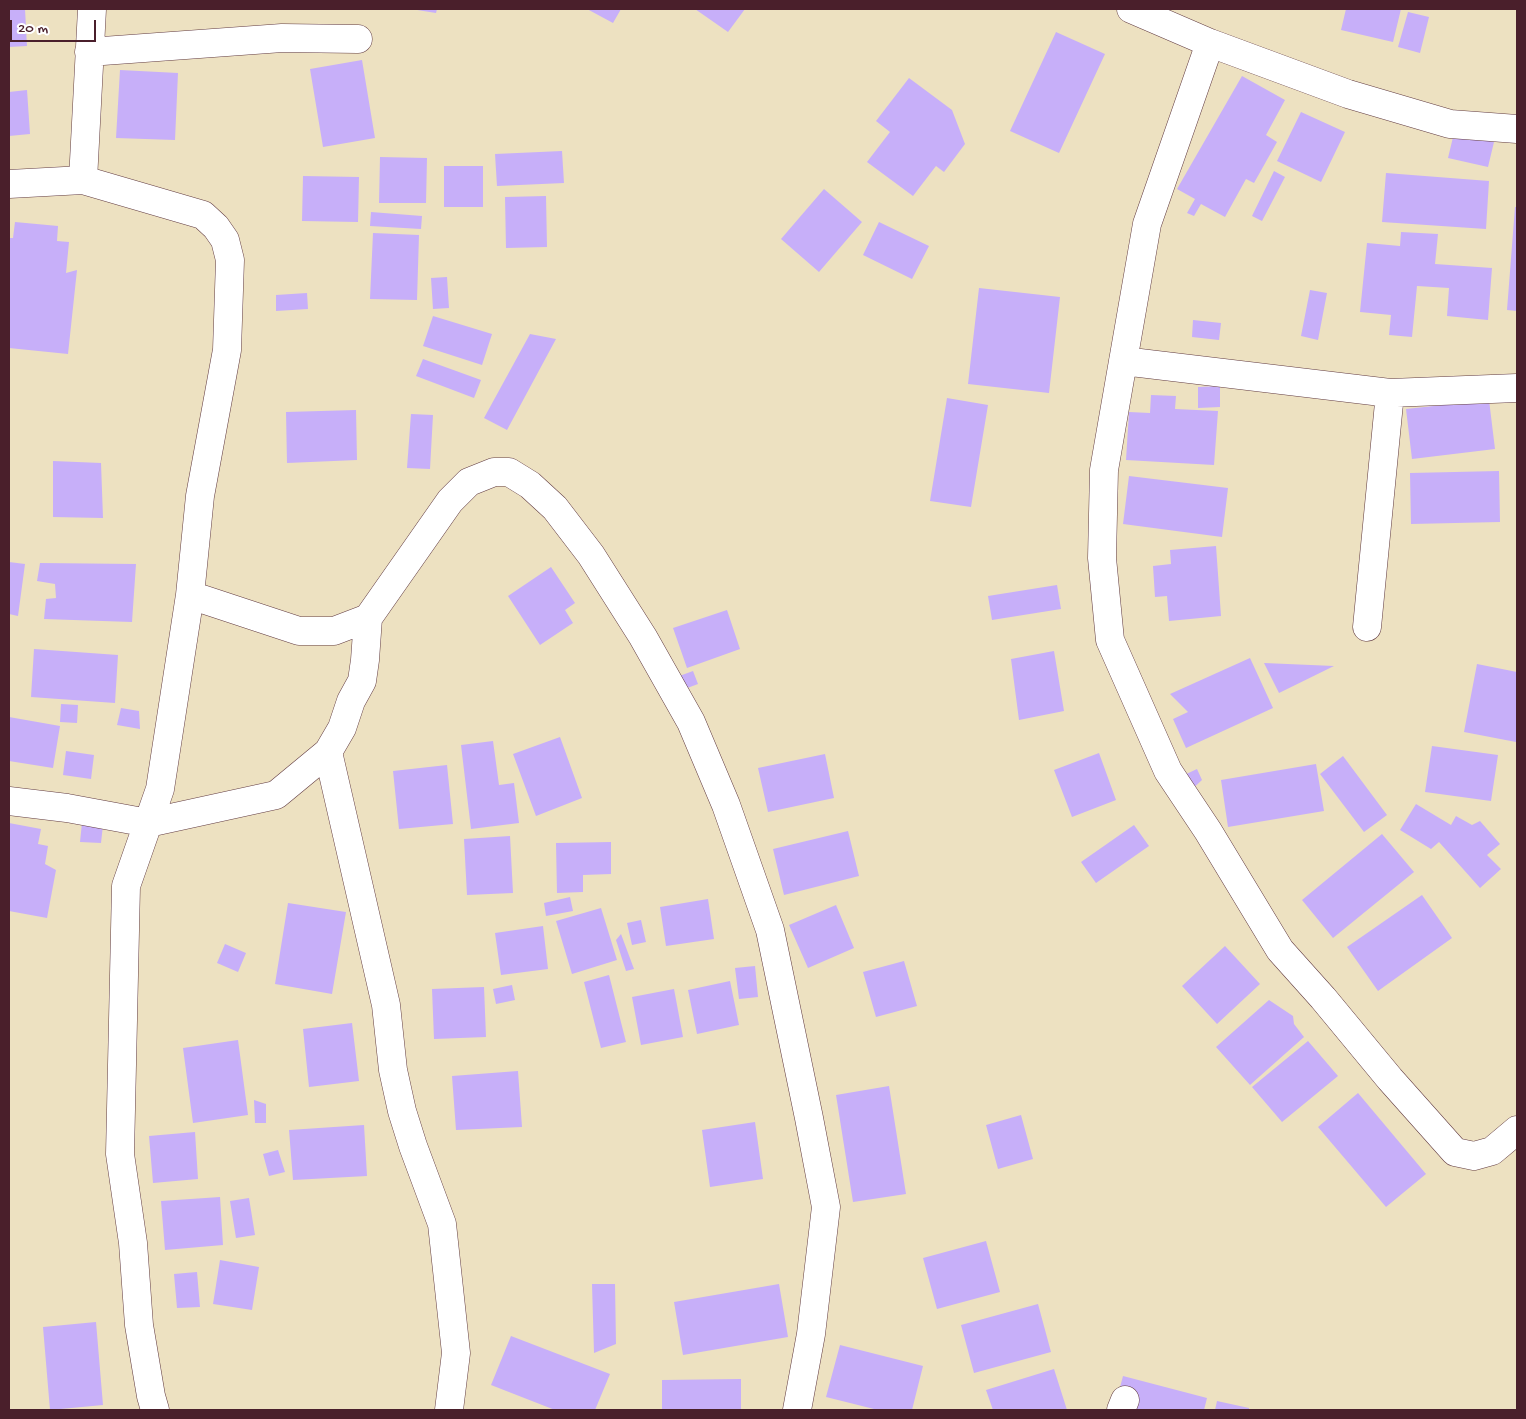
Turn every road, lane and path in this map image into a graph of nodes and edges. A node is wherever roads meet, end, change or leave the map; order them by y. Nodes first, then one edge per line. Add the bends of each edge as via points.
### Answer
1 (92, 9) edge
2 (1131, 9) edge
3 (358, 39) dead end
4 (1210, 44) junction
5 (89, 52) junction
6 (1517, 129) edge
7 (83, 180) junction
8 (9, 184) edge
9 (1123, 361) junction
10 (1517, 388) edge
11 (1390, 393) junction
12 (190, 595) junction
13 (368, 618) junction
14 (1367, 627) dead end
15 (328, 752) junction
16 (9, 801) edge
17 (148, 823) junction
18 (1517, 1130) edge
19 (156, 1410) edge
20 (449, 1410) edge
21 (797, 1410) edge

1 - 5 street
2 - 4 street
3 - 5 street via 282,38
4 - 6 street via 1348,94 1450,124
4 - 9 street via 1147,224
5 - 7 street
7 - 8 street
7 - 12 street via 203,215 225,240 230,260 227,350 200,496
9 - 11 street
9 - 18 street via 1104,470 1102,558 1110,640 1168,771 1280,950 1456,1152 1474,1156 1492,1151
10 - 11 street
11 - 14 street
12 - 13 street via 299,630 334,631
12 - 17 street via 160,789
13 - 15 street via 362,681
13 - 21 street via 450,501 469,482 494,472 509,472 530,485 555,508 591,555 691,722 726,805 770,930 826,1207 811,1334
15 - 17 street via 276,795
15 - 20 street via 386,1005 393,1070 402,1111 442,1224 456,1353
16 - 17 street
17 - 19 street via 126,886 120,1154 133,1243 140,1326

